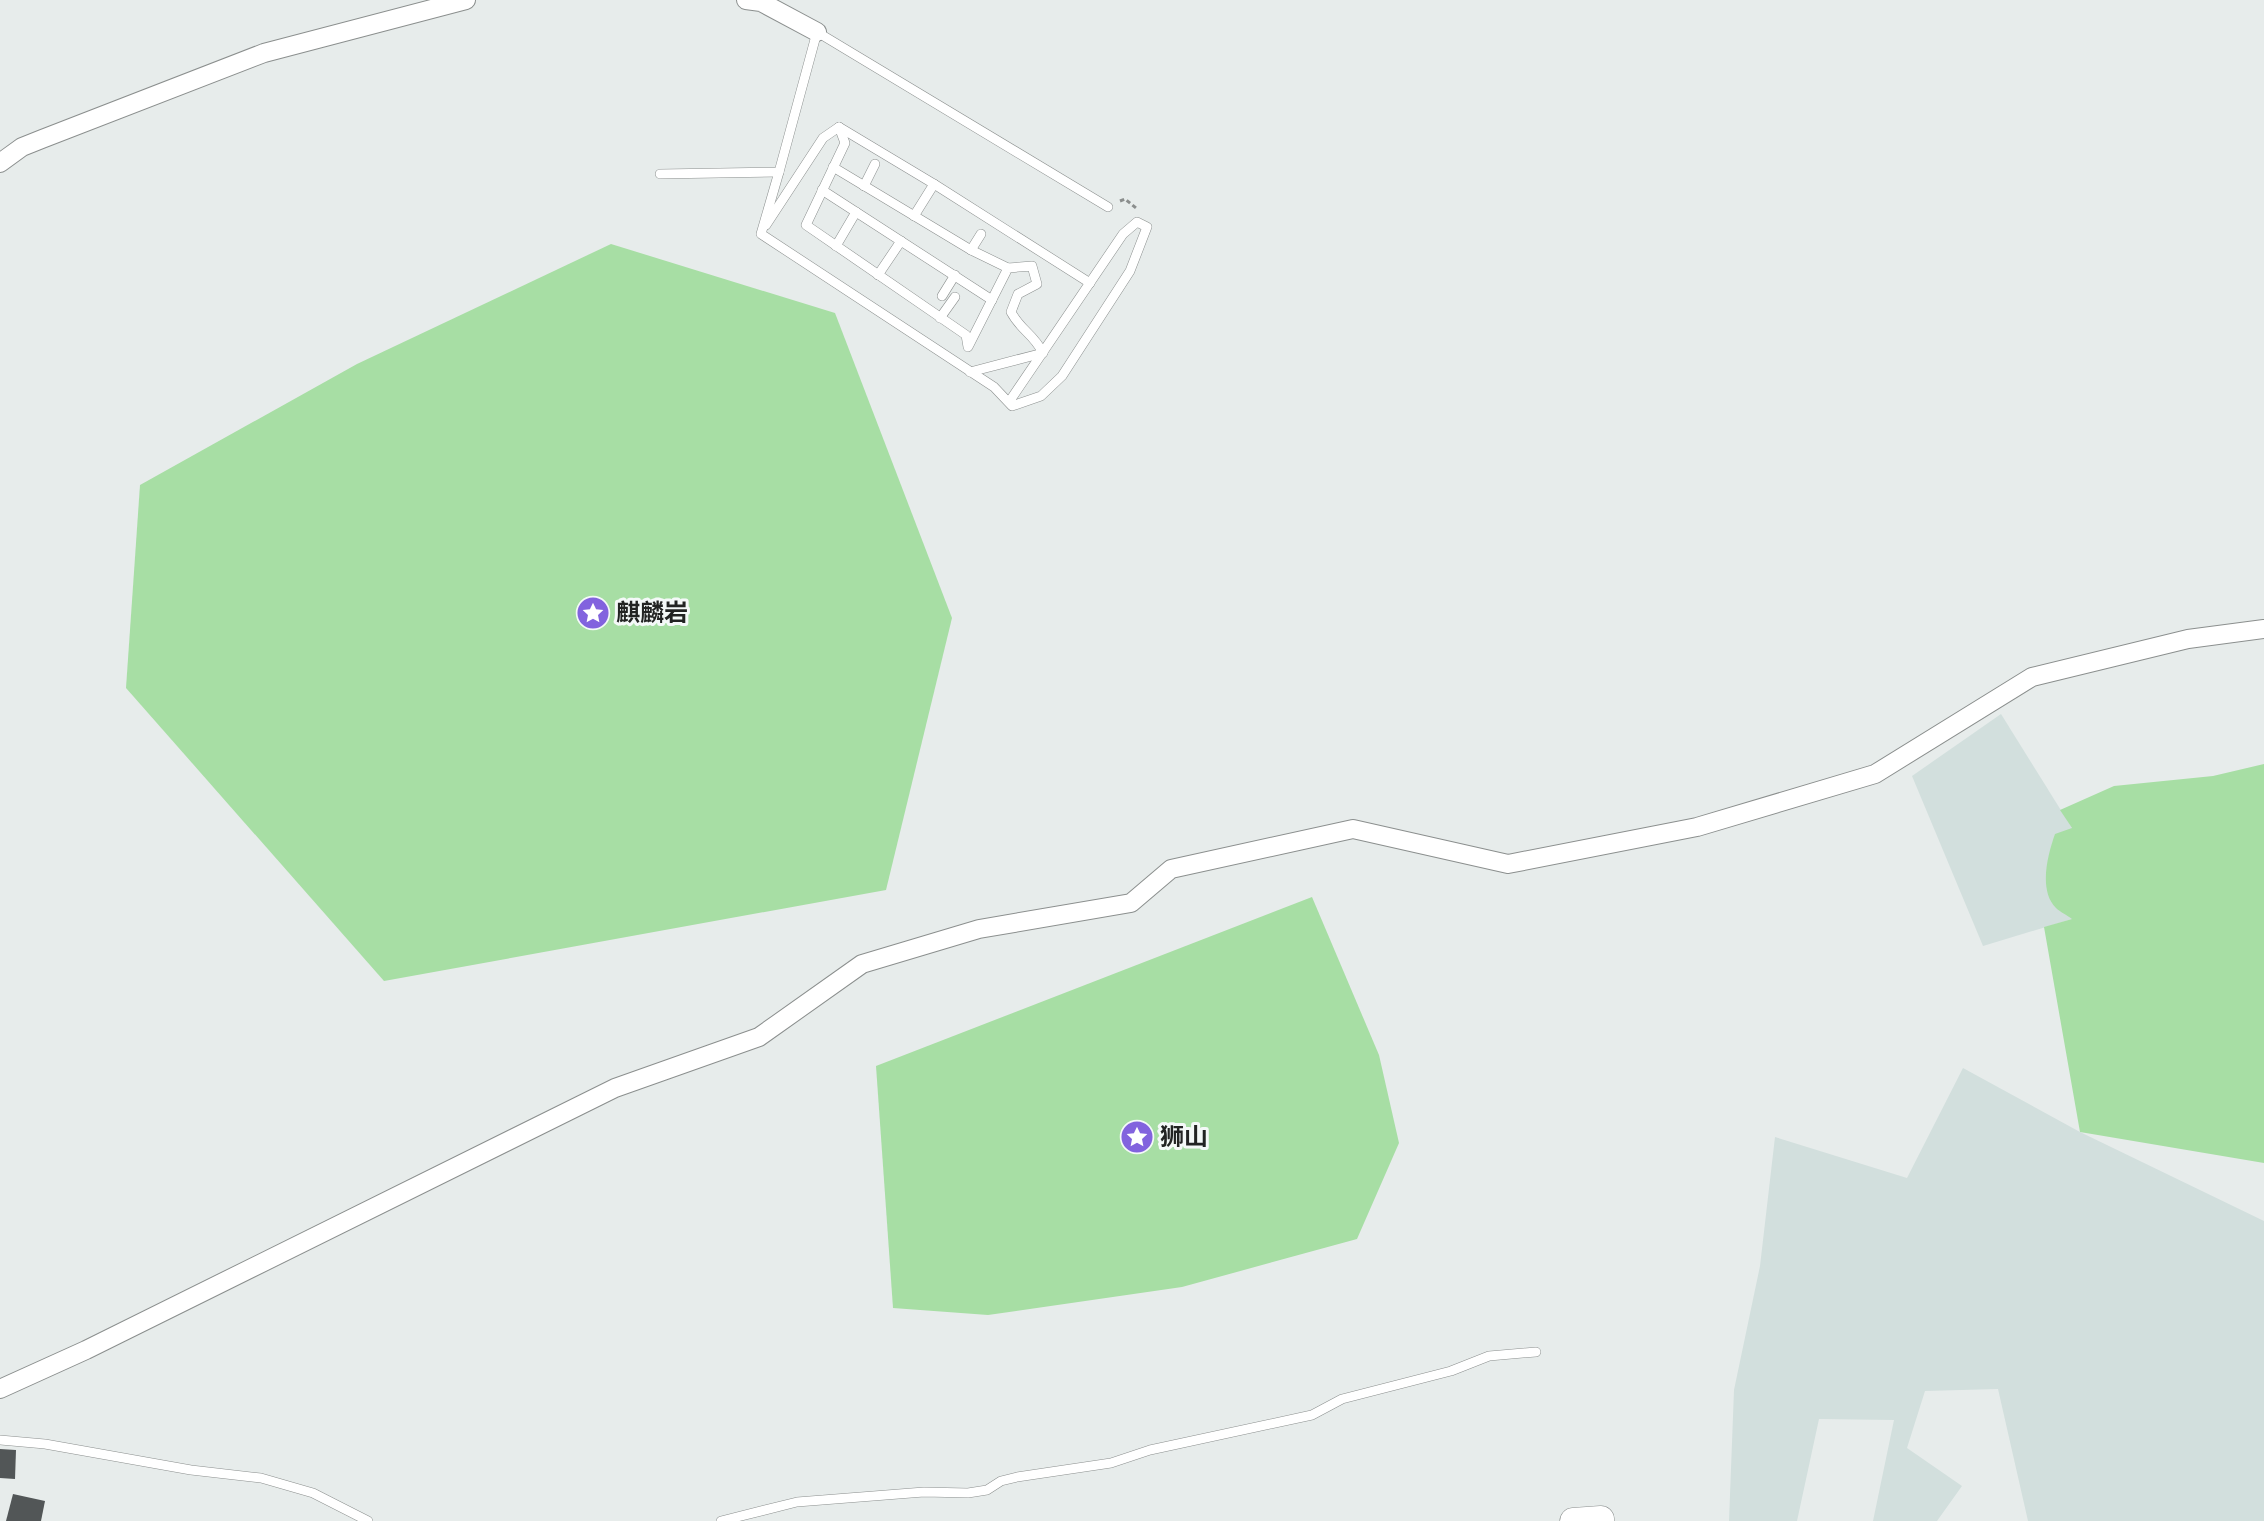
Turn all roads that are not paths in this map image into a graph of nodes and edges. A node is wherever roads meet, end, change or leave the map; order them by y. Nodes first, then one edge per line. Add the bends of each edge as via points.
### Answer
1 (466, 0) edge
2 (746, 0) edge
3 (817, 32) junction
4 (839, 127) junction
5 (0, 163) edge
6 (875, 164) dead end
7 (834, 167) junction
8 (779, 172) junction
9 (660, 174) dead end
10 (934, 184) junction
11 (864, 186) junction
12 (822, 190) junction
13 (1108, 207) road end
14 (856, 212) junction
15 (914, 216) junction
16 (761, 234) junction
17 (981, 234) dead end
18 (901, 241) junction
19 (836, 246) junction
20 (971, 250) junction
21 (1008, 268) junction
22 (878, 275) junction
23 (955, 275) junction
24 (1090, 283) junction
25 (942, 296) dead end
26 (955, 297) dead end
27 (992, 300) junction
28 (940, 318) junction
29 (1043, 352) junction
30 (970, 372) junction
31 (1009, 402) junction
32 (2264, 628) edge
33 (1536, 1352) dead end
34 (0, 1389) edge
35 (0, 1440) edge
36 (1601, 1520) edge
37 (368, 1521) edge
38 (721, 1521) edge
39 (1573, 1521) edge

1 - 5 street via 264,54 63,130 22,147
2 - 3 street via 761,2
3 - 8 lane
3 - 13 lane
4 - 7 lane via 845,143
4 - 10 lane
4 - 16 lane via 823,138
6 - 11 lane
7 - 11 lane
7 - 12 lane
8 - 9 lane
8 - 16 lane
10 - 15 lane
10 - 24 lane
11 - 15 lane
12 - 14 lane
12 - 19 lane via 806,225
14 - 18 lane
14 - 19 lane
15 - 20 lane
16 - 30 lane
17 - 20 lane
18 - 22 lane
18 - 23 lane
19 - 22 lane
20 - 21 lane
21 - 27 lane
21 - 29 lane via 1032,266 1037,284 1018,294 1011,312 1019,327 1035,336
22 - 28 lane
23 - 25 lane
23 - 27 lane
24 - 29 lane
24 - 31 lane via 1123,234 1137,222 1147,227 1130,271 1062,376 1041,396 1012,406
26 - 28 lane
27 - 28 lane via 968,347 966,335
29 - 30 lane
29 - 31 lane
30 - 31 lane
32 - 34 street via 2188,639 2032,677 1875,774 1697,827 1508,864 1353,829 1172,869 1131,903 979,929 862,964 759,1037 615,1088
33 - 38 lane via 1489,1356 1451,1371 1342,1399 1312,1415 1150,1450 1111,1463 1017,1477 987,1490 796,1502
35 - 37 lane via 261,1478 313,1493
36 - 39 main road

